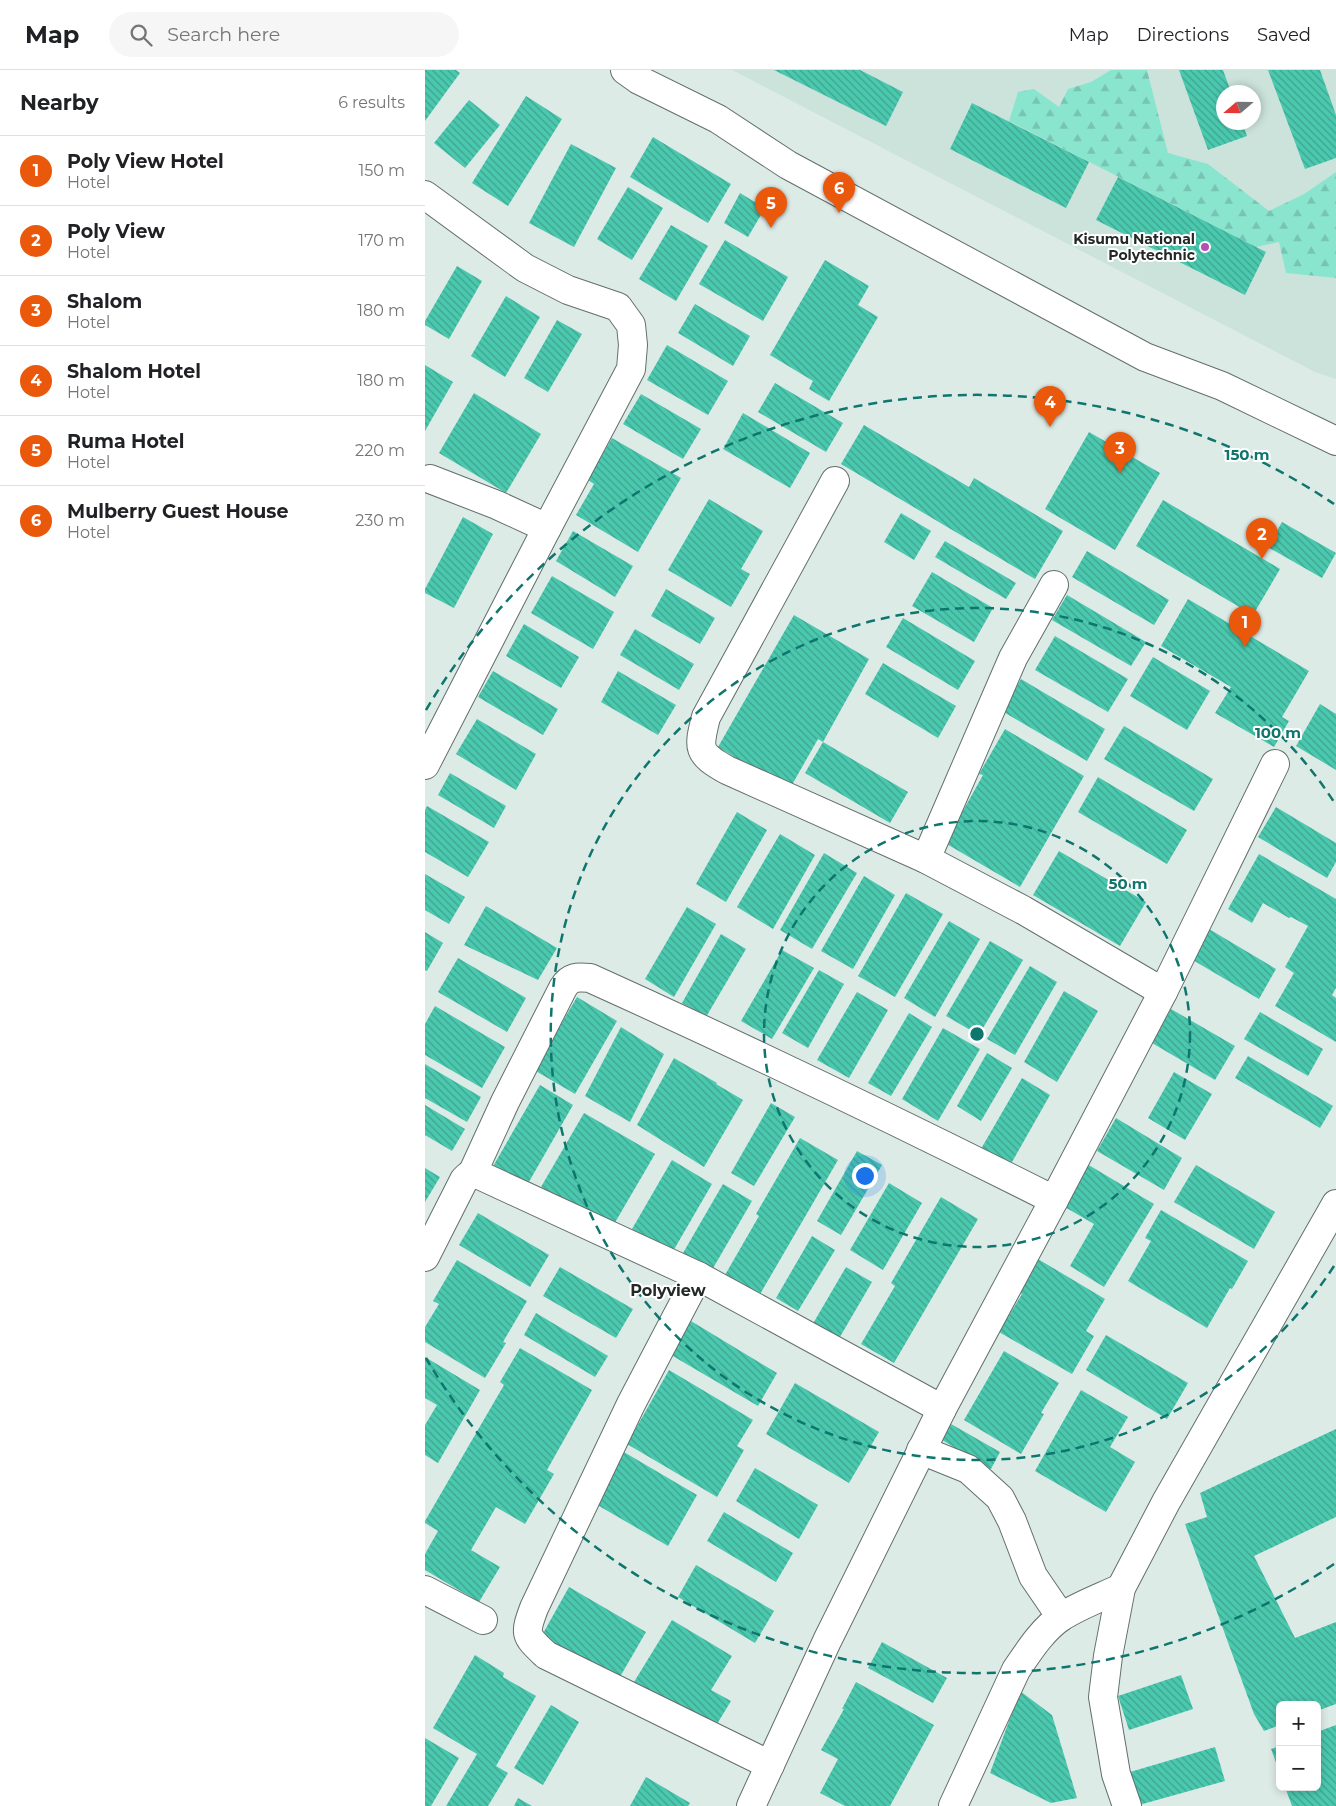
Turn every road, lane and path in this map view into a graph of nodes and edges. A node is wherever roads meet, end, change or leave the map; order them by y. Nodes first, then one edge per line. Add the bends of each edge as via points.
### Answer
1 (625, 70) edge
2 (425, 195) edge
3 (1336, 441) edge
4 (430, 479) dead end
5 (835, 481) dead end
6 (547, 528) junction
7 (1054, 585) dead end
8 (1275, 764) dead end
9 (425, 765) edge
10 (926, 859) junction
11 (1163, 992) junction
12 (472, 1174) junction
13 (1054, 1200) junction
14 (1336, 1204) edge
15 (425, 1257) edge
16 (698, 1276) junction
17 (942, 1409) junction
18 (921, 1450) junction
19 (1121, 1588) junction
20 (425, 1590) edge
21 (1061, 1617) junction
22 (483, 1620) dead end
23 (770, 1765) junction
24 (751, 1806) edge
25 (953, 1806) edge
26 (1127, 1806) edge

1 - 3 street via 718,119 788,165 1145,356 1222,386
2 - 6 street via 525,268 568,290 618,307 631,325 631,369
4 - 6 street
5 - 10 street via 706,717 702,751 727,770
6 - 9 street
7 - 10 street via 1013,658
8 - 11 street
10 - 11 street via 1023,910
11 - 13 street
12 - 13 street via 563,988 567,982 580,977 590,978 694,1025
12 - 15 street via 464,1180
12 - 16 street
13 - 17 street
14 - 19 street via 1166,1502
16 - 17 street
16 - 23 street via 631,1404 527,1628 529,1637 546,1654
17 - 18 street
18 - 21 street via 968,1469 1000,1498 1033,1576
18 - 23 street
19 - 21 street
19 - 26 street via 1103,1697 1116,1774
20 - 22 street
21 - 25 street via 1043,1633 1016,1670
23 - 24 street

